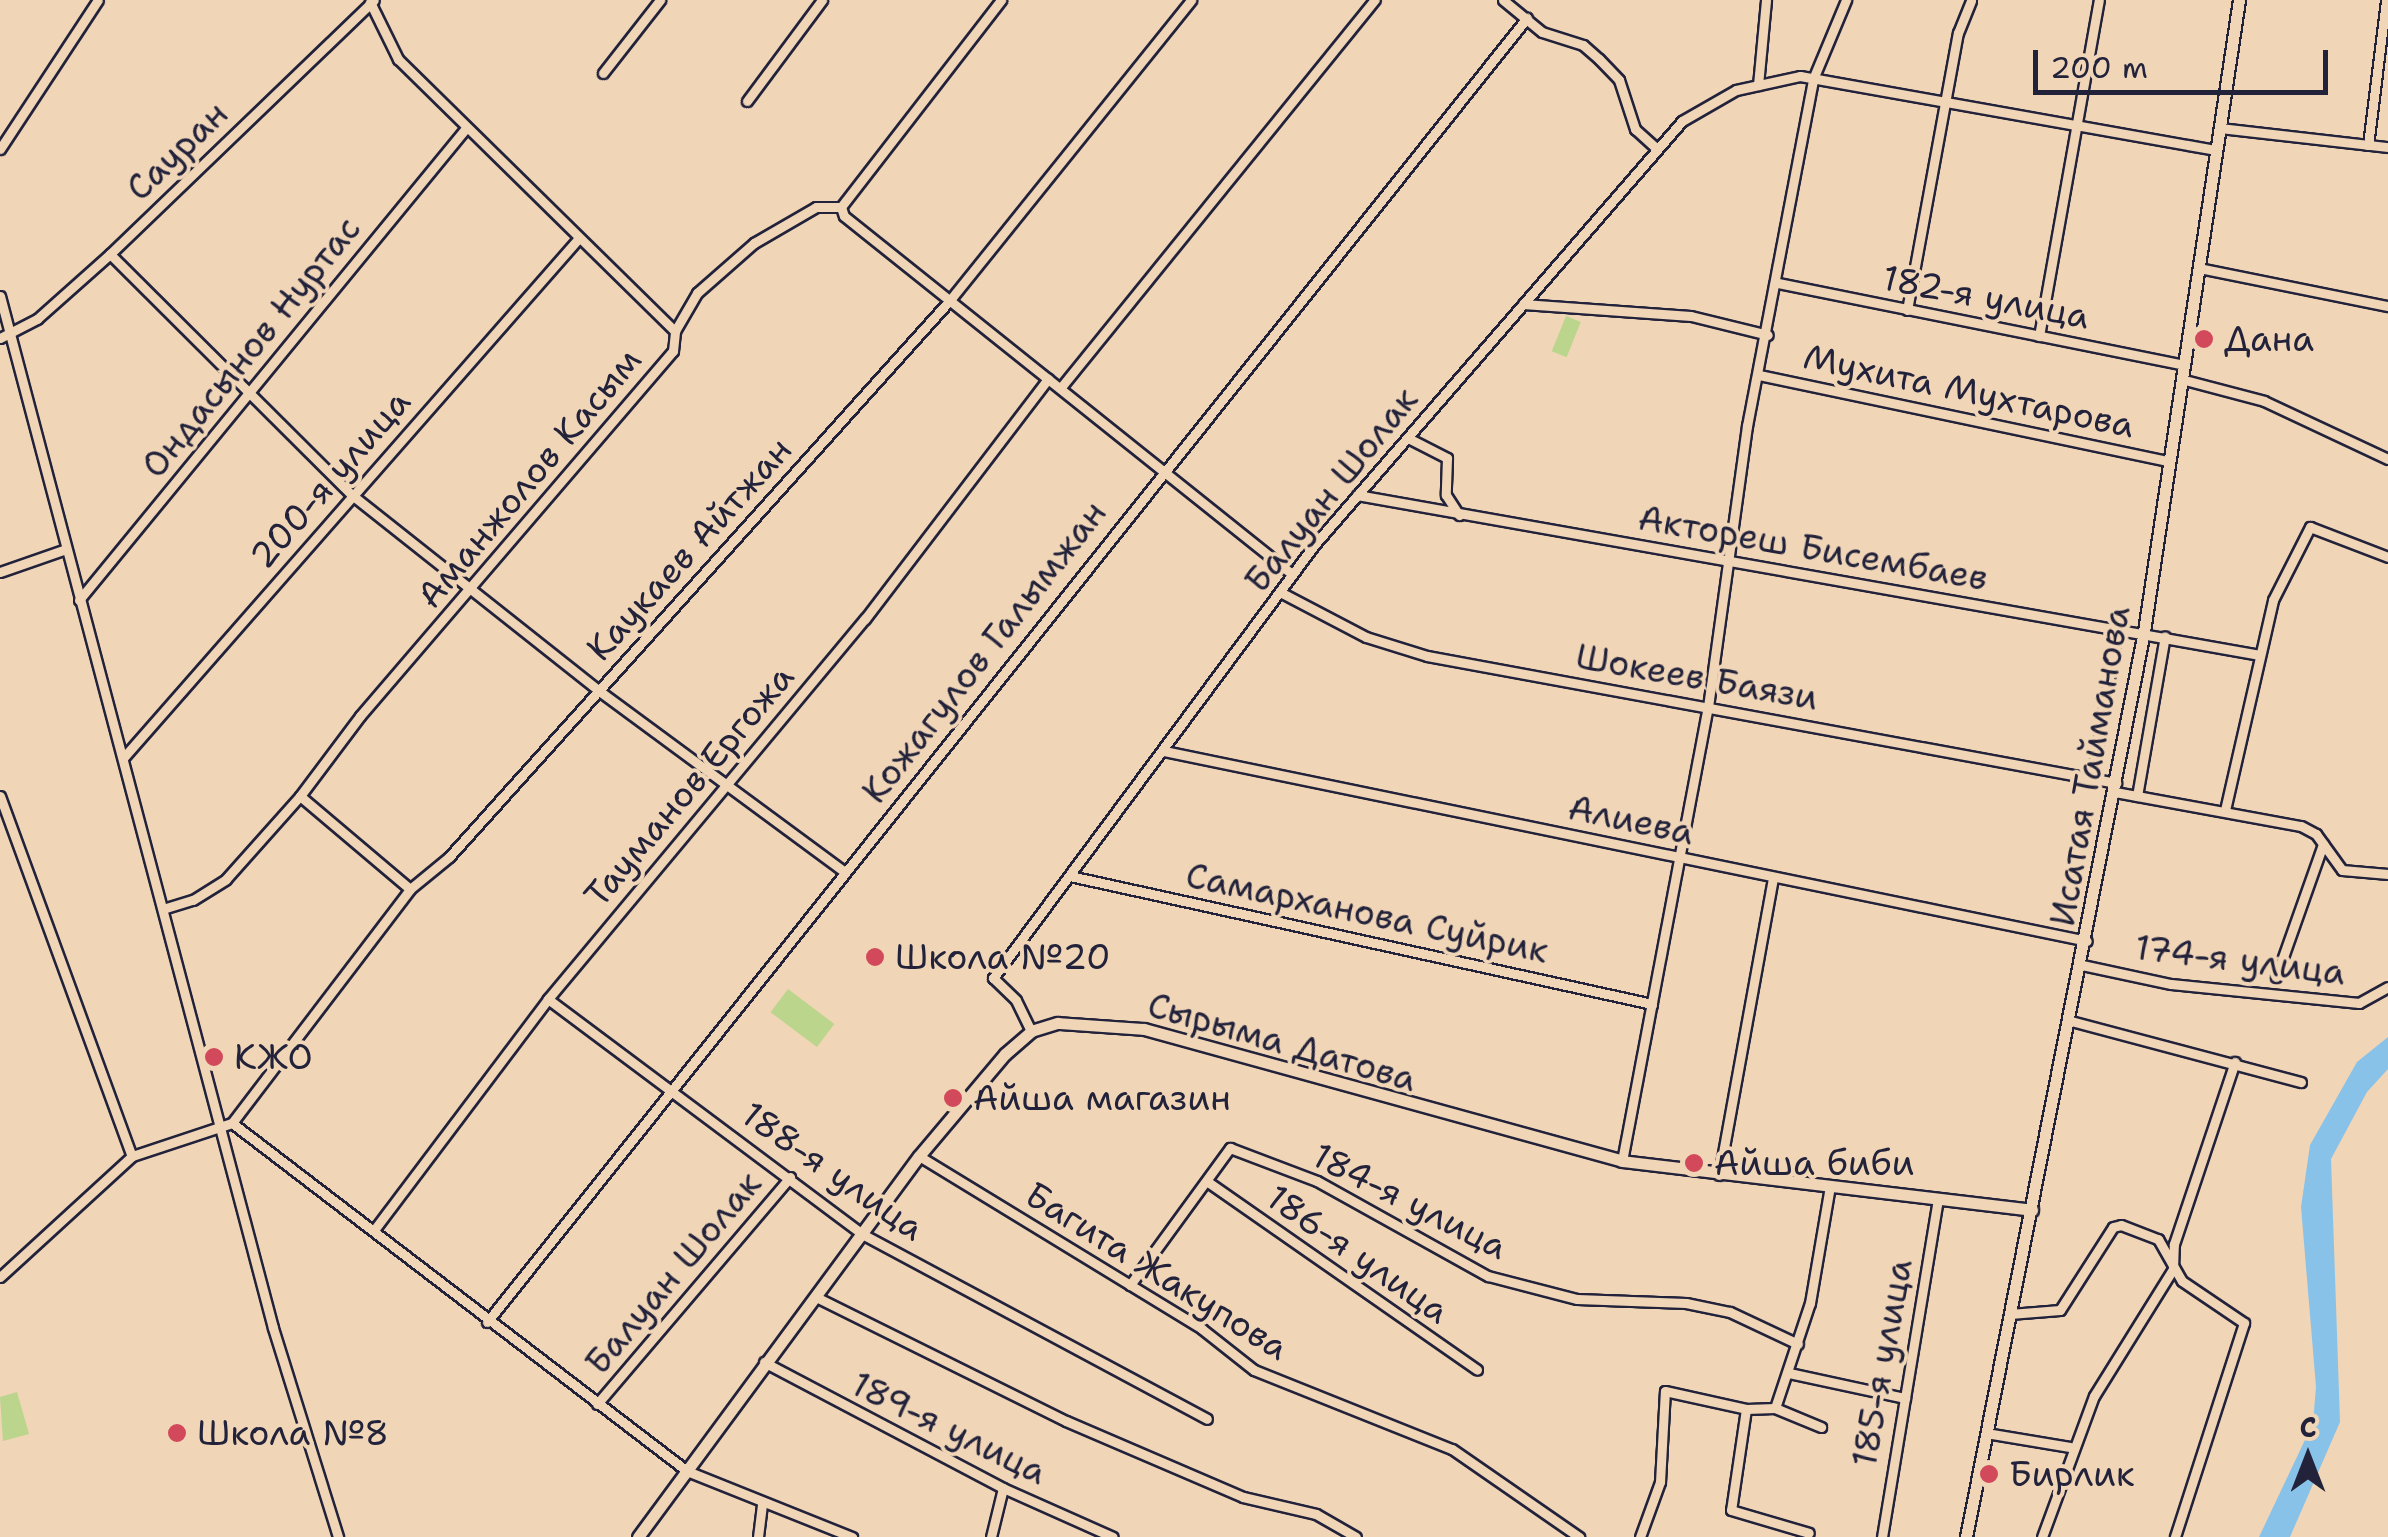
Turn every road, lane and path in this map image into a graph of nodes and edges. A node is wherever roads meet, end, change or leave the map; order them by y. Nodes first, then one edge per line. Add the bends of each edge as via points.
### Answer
1 (98, 0) edge
2 (660, 0) edge
3 (822, 0) edge
4 (1001, 0) edge
5 (1191, 0) edge
6 (1375, 0) edge
7 (1503, 0) edge
8 (1766, 0) edge
9 (1846, 0) edge
10 (1971, 0) edge
11 (2100, 0) edge
12 (2240, 0) edge
13 (2386, 0) edge
14 (371, 1) edge
15 (1527, 18) junction
16 (603, 73) dead end
17 (1813, 79) junction
18 (1758, 85) junction
19 (748, 101) dead end
20 (1947, 102) junction
21 (2077, 126) junction
22 (466, 128) junction
23 (2220, 128) junction
24 (2368, 144) junction
25 (2388, 146) edge
26 (1655, 147) junction
27 (0, 149) edge
28 (2216, 150) junction
29 (842, 207) junction
30 (578, 238) junction
31 (110, 254) junction
32 (2199, 268) junction
33 (1778, 283) junction
34 (0, 296) edge
35 (950, 300) junction
36 (1523, 304) junction
37 (2388, 306) edge
38 (1907, 310) junction
39 (675, 331) junction
40 (12, 334) junction
41 (1768, 335) junction
42 (2039, 336) junction
43 (0, 338) edge
44 (2183, 365) junction
45 (1759, 375) junction
46 (1048, 379) junction
47 (2181, 379) junction
48 (1062, 386) junction
49 (250, 393) junction
50 (1408, 438) junction
51 (2388, 459) edge
52 (2168, 460) junction
53 (1163, 470) junction
54 (352, 495) junction
55 (1357, 496) junction
56 (1459, 515) junction
57 (66, 549) junction
58 (2388, 557) edge
59 (1732, 564) junction
60 (0, 572) edge
61 (1292, 574) junction
62 (471, 590) junction
63 (1280, 592) junction
64 (80, 600) junction
65 (2118, 627) junction
66 (2144, 632) junction
67 (2164, 636) junction
68 (2260, 655) junction
69 (598, 690) junction
70 (1708, 707) junction
71 (1164, 751) junction
72 (124, 757) junction
73 (2092, 778) junction
74 (724, 782) junction
75 (2116, 787) junction
76 (0, 796) edge
77 (300, 796) junction
78 (2137, 796) junction
79 (2226, 810) junction
80 (2322, 844) junction
81 (1678, 858) junction
82 (845, 872) junction
83 (2388, 874) edge
84 (1070, 876) junction
85 (1773, 877) junction
86 (410, 889) junction
87 (166, 908) junction
88 (2087, 941) junction
89 (2082, 964) junction
90 (2276, 977) dead end
91 (2388, 986) edge
92 (548, 999) junction
93 (1652, 1004) junction
94 (2071, 1020) junction
95 (1031, 1031) junction
96 (2235, 1062) junction
97 (2302, 1082) dead end
98 (672, 1088) junction
99 (226, 1123) junction
100 (132, 1156) junction
101 (919, 1156) junction
102 (1622, 1162) junction
103 (1719, 1174) junction
104 (790, 1177) junction
105 (1208, 1182) junction
106 (1830, 1186) junction
107 (1938, 1198) junction
108 (2032, 1210) junction
109 (374, 1230) junction
110 (864, 1235) junction
111 (2173, 1269) junction
112 (0, 1277) edge
113 (1130, 1285) junction
114 (816, 1297) junction
115 (2010, 1314) junction
116 (487, 1322) junction
117 (1798, 1344) junction
118 (764, 1362) junction
119 (1476, 1370) dead end
120 (1789, 1372) junction
121 (1905, 1398) junction
122 (598, 1404) junction
123 (1774, 1408) junction
124 (1746, 1410) junction
125 (1207, 1419) dead end
126 (1821, 1426) dead end
127 (1986, 1433) junction
128 (2070, 1447) junction
129 (687, 1470) junction
130 (1002, 1488) junction
131 (762, 1503) junction
132 (1808, 1533) dead end
133 (838, 1535) edge
134 (338, 1537) edge
135 (638, 1537) edge
136 (758, 1537) edge
137 (852, 1537) edge
138 (991, 1537) edge
139 (1113, 1537) edge
140 (1356, 1537) edge
141 (1579, 1537) edge
142 (1640, 1537) edge
143 (1882, 1537) edge
144 (1966, 1537) edge
145 (2042, 1537) edge
146 (2175, 1537) edge

1 - 27 street
2 - 16 street
3 - 19 street
4 - 29 street
5 - 35 street, Каукаев Айтжан
6 - 48 street
7 - 15 street
8 - 18 street
9 - 17 street
10 - 20 street
11 - 21 street
12 - 23 street, Исатая Тайманова
13 - 24 street
14 - 22 street via 398,59
14 - 31 street, Сауран
15 - 26 street via 1599,60 1619,80 1635,129
15 - 53 street, Кожагулов Галымжан
17 - 18 street, Балуан Шолак
17 - 20 street, Балуан Шолак
17 - 33 street
18 - 26 street, Балуан Шолак via 1682,121
20 - 21 street, Балуан Шолак
20 - 38 street
21 - 28 street, Балуан Шолак
21 - 42 street
22 - 30 street
22 - 49 street, Ондасынов Нуртас
23 - 24 street
23 - 28 street, Исатая Тайманова
24 - 25 street
26 - 36 street, Балуан Шолак
28 - 32 street, Исатая Тайманова
29 - 35 street via 844,216
29 - 39 street, Аманжолов Касым via 816,207 726,263 697,293
30 - 39 street
30 - 54 street, 200-я улица
31 - 40 street, Сауран
31 - 49 street
32 - 37 street
32 - 44 street, Исатая Тайманова
33 - 38 street, 182-я улица
33 - 41 street
34 - 40 street
35 - 46 street
35 - 69 street, Каукаев Айтжан
36 - 41 street via 1691,316
36 - 50 street, Балуан Шолак
38 - 42 street, 182-я улица
39 - 62 street, Аманжолов Касым via 673,351
40 - 43 street
40 - 57 street
41 - 45 street
42 - 44 street, 182-я улица
44 - 47 street, Исатая Тайманова
45 - 52 street, Мухита Мухтарова
45 - 59 street
46 - 48 street
46 - 74 street, Тауманов Ергожа via 865,618
47 - 51 street via 2264,401
47 - 52 street, Исатая Тайманова
48 - 53 street
49 - 54 street
49 - 64 street, Ондасынов Нуртас
50 - 55 street, Балуан Шолак
50 - 56 street via 1447,458 1446,495
52 - 66 street, Исатая Тайманова
53 - 61 street
53 - 82 street, Кожагулов Галымжан
54 - 62 street
54 - 72 street, 200-я улица
55 - 56 street, Актореш Бисембаев
55 - 61 street, Балуан Шолак
56 - 59 street, Актореш Бисембаев
57 - 60 street
57 - 64 street
58 - 68 street via 2310,527 2283,573
59 - 65 street, Актореш Бисембаев
59 - 70 street
61 - 63 street, Балуан Шолак
62 - 69 street
62 - 77 street, Аманжолов Касым
63 - 70 street, Шокеев Баязи via 1350,630 1427,656
63 - 71 street, Балуан Шолак
64 - 72 street
65 - 66 street, Актореш Бисембаев
65 - 73 street
66 - 67 street, Актореш Бисембаев
66 - 75 street, Исатая Тайманова
67 - 68 street, Актореш Бисембаев
67 - 78 street
68 - 79 street
69 - 74 street
69 - 86 street, Каукаев Айтжан via 449,857
70 - 73 street, Шокеев Баязи
70 - 81 street
71 - 81 street, Алиева
71 - 84 street, Балуан Шолак
72 - 87 street
73 - 75 street, Шокеев Баязи
74 - 82 street
74 - 92 street, Тауманов Ергожа
75 - 78 street, Шокеев Баязи
75 - 88 street, Исатая Тайманова
76 - 100 street
77 - 86 street
77 - 87 street, Аманжолов Касым via 226,879
78 - 79 street, Шокеев Баязи
79 - 80 street, Шокеев Баязи via 2301,826
80 - 83 street, Шокеев Баязи via 2342,870
80 - 90 street
81 - 85 street, Алиева
81 - 93 street
82 - 98 street, Кожагулов Галымжан
84 - 93 street, Самарханова Суйрик
84 - 95 street, Балуан Шолак via 993,978 1016,1000
85 - 88 street, Алиева
85 - 103 street
86 - 99 street, Каукаев Айтжан
87 - 99 street
88 - 89 street, Исатая Тайманова
89 - 91 street, 174-я улица via 2171,984 2359,1003
89 - 94 street, Исатая Тайманова
92 - 98 street, 188-я улица
92 - 109 street, Тауманов Ергожа
93 - 102 street
94 - 96 street
94 - 108 street, Исатая Тайманова
95 - 101 street
95 - 102 street, Сырыма Датова via 1083,1020 1144,1029
96 - 97 street
96 - 111 street via 2174,1244
98 - 104 street, 188-я улица
98 - 116 street, Кожагулов Галымжан
99 - 100 street
99 - 109 street
99 - 134 street via 274,1328
100 - 112 street
101 - 110 street
101 - 113 street, Багита Жакупова
102 - 103 street, Сырыма Датова
103 - 106 street, Сырыма Датова
104 - 110 street, 188-я улица
104 - 122 street, Балуан Шолак
105 - 113 street
105 - 117 street, 184-я улица via 1230,1148 1316,1181 1488,1276 1576,1299 1686,1303 1730,1312
105 - 119 street, 186-я улица
106 - 107 street, Сырыма Датова
106 - 117 street
107 - 108 street, Сырыма Датова
107 - 121 street, 185-я улица
108 - 115 street, Исатая Тайманова
109 - 116 street
110 - 114 street
110 - 125 street, 188-я улица
111 - 115 street via 2158,1239 2113,1227 2060,1310
111 - 128 street
111 - 146 street via 2244,1323
113 - 141 street, Багита Жакупова via 1254,1370 1452,1449
114 - 118 street
114 - 140 street via 1066,1421 1244,1497 1316,1514
115 - 127 street, Исатая Тайманова
116 - 122 street
117 - 120 street
118 - 129 street
118 - 130 street, 189-я улица
120 - 121 street
120 - 123 street
121 - 143 street, 185-я улица
122 - 129 street
123 - 124 street
123 - 126 street
124 - 132 street via 1731,1510
124 - 142 street via 1665,1392 1660,1482
127 - 128 street
127 - 144 street, Исатая Тайманова
128 - 145 street
129 - 131 street
129 - 135 street
130 - 138 street
130 - 139 street, 189-я улица
131 - 133 street
131 - 136 street
133 - 137 street

